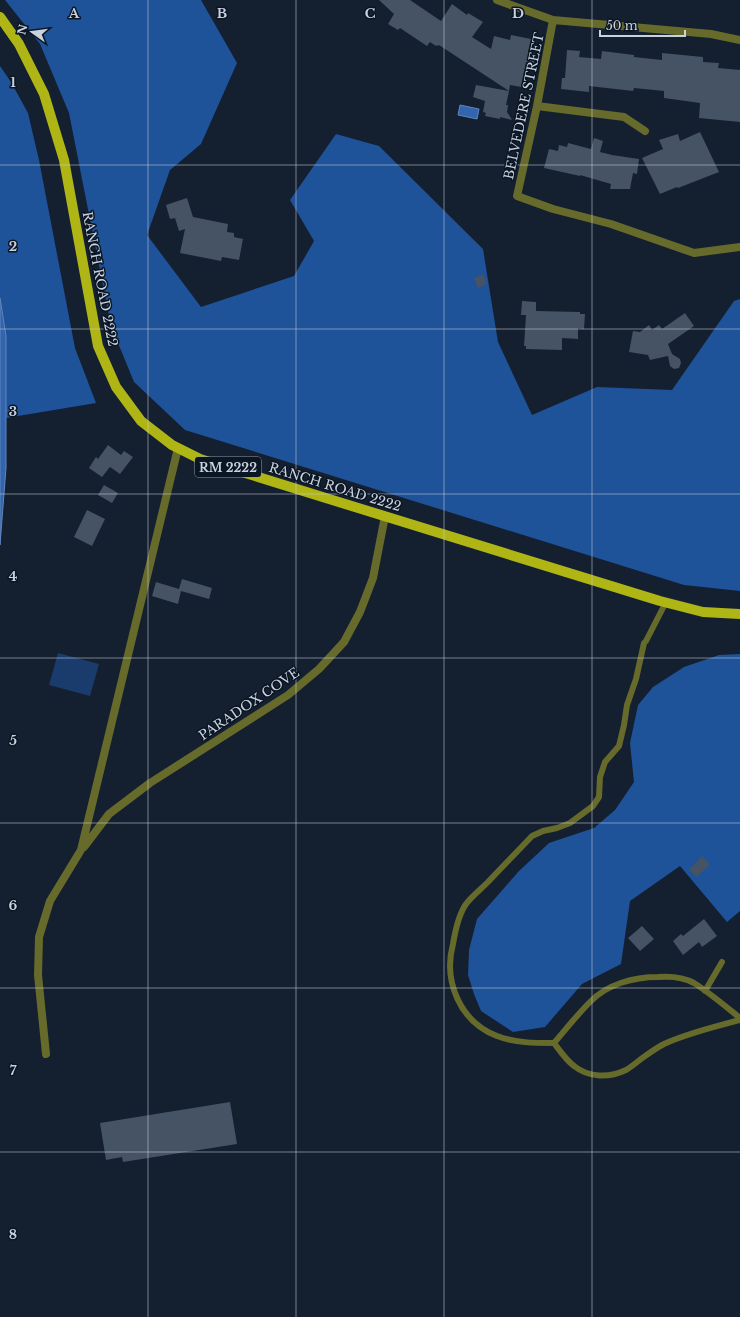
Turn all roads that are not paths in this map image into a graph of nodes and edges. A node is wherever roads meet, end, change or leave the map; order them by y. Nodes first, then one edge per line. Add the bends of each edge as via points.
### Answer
1 (497, 0) edge
2 (0, 17) edge
3 (553, 20) junction
4 (740, 40) edge
5 (537, 106) junction
6 (645, 132) dead end
7 (740, 247) edge
8 (178, 448) junction
9 (385, 516) junction
10 (666, 602) junction
11 (740, 614) edge
12 (81, 850) junction
13 (722, 962) dead end
14 (705, 991) junction
15 (740, 1019) edge
16 (554, 1043) junction
17 (46, 1054) dead end

1 - 3 street
2 - 8 main road, RANCH ROAD 2222 / RM 2222 via 19,44 44,94 62,152 98,346 116,387 141,421
3 - 4 street via 711,34
3 - 5 street, BELVEDERE STREET
5 - 6 street via 624,117
5 - 7 street, BELVEDERE STREET via 517,196 553,209 611,224 694,253
8 - 9 main road, RANCH ROAD 2222 / RM 2222 via 200,458
8 - 12 street
9 - 10 main road, RANCH ROAD 2222 / RM 2222
9 - 12 street, PARADOX COVE via 373,578 360,612 344,642 319,669 288,695 150,783 109,814
10 - 11 main road, RANCH ROAD 2222 / RM 2222 via 703,612
10 - 16 lane via 644,643 619,746 605,762 600,777 599,797 593,806 570,823 532,836 466,905 457,926 451,952 450,974 454,992 466,1014 481,1028 497,1036 530,1043
12 - 17 street via 50,902 39,937 38,975
13 - 14 lane
14 - 15 lane
14 - 16 lane via 693,982 672,976 630,980 607,989 591,1001
15 - 16 lane via 664,1045 626,1070 612,1075 592,1075 574,1067

